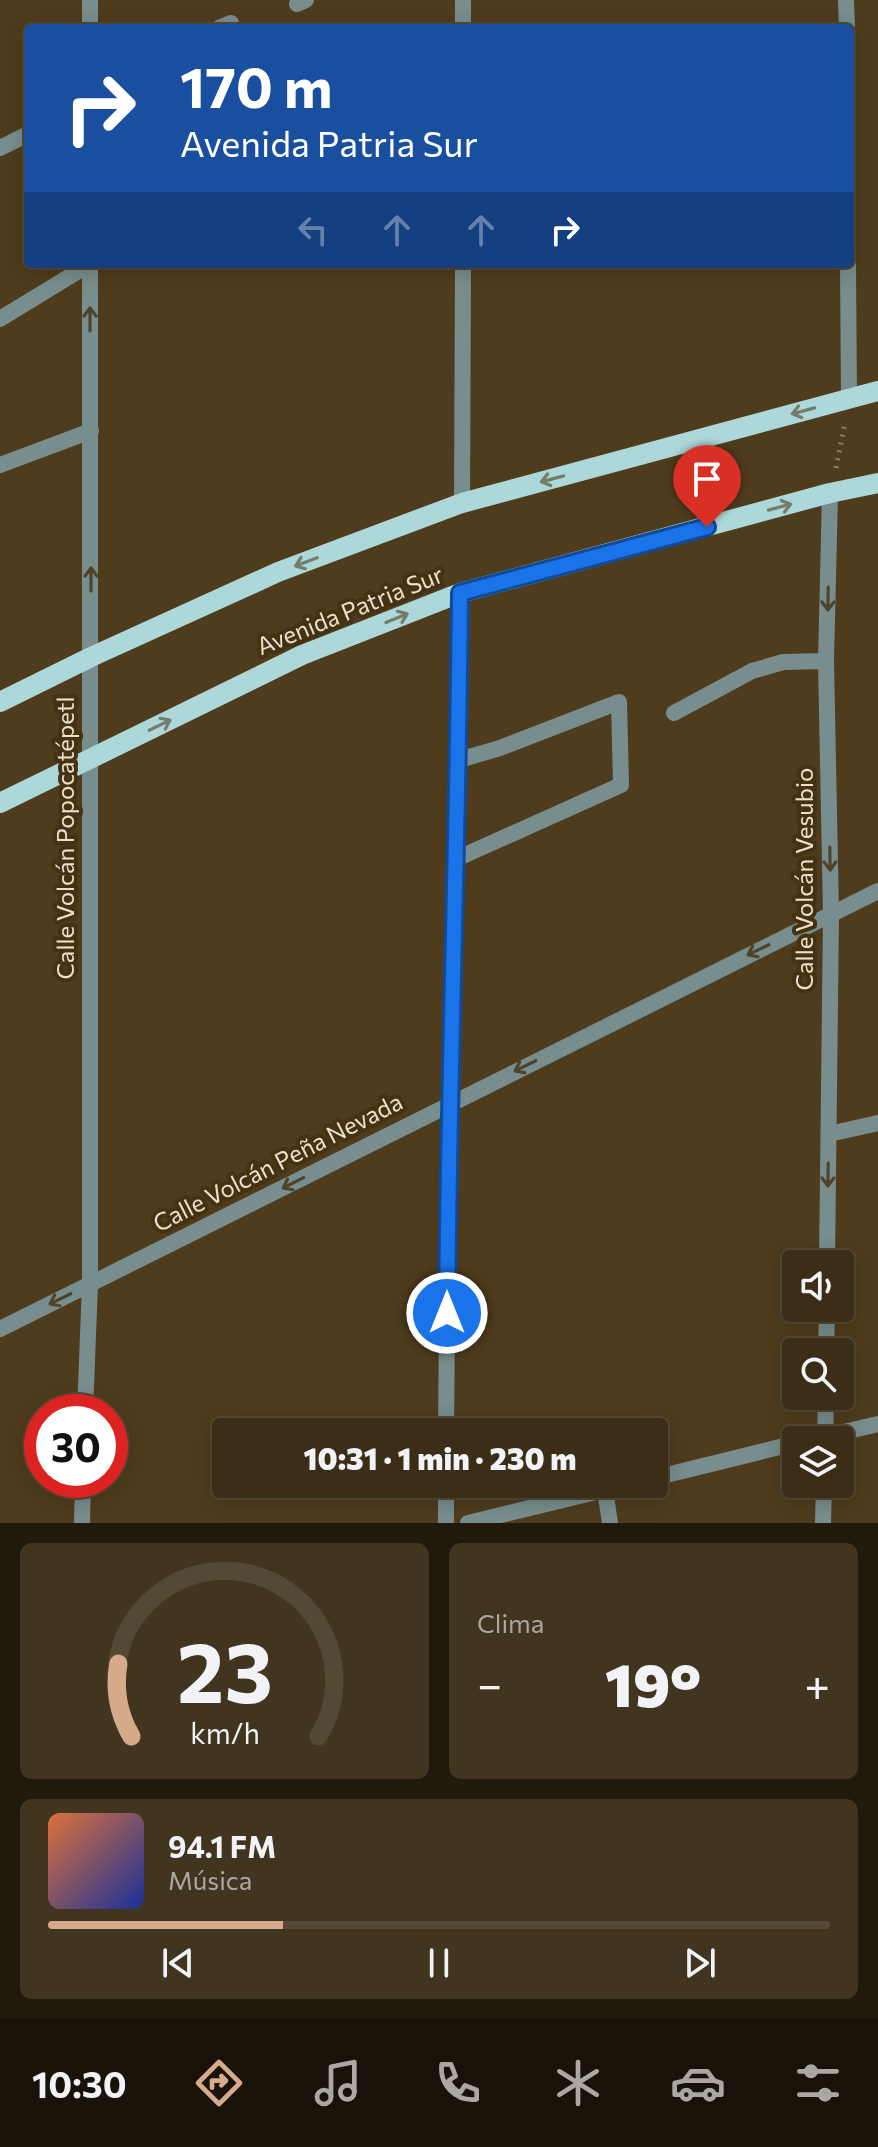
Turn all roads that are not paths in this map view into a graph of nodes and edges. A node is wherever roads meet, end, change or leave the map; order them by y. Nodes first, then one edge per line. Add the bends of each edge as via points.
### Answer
1 (90, 0) edge
2 (463, 0) edge
3 (846, 0) edge
4 (90, 24) edge
5 (463, 24) edge
6 (847, 24) edge
7 (24, 136) edge
8 (0, 148) edge
9 (83, 268) edge
10 (90, 268) edge
11 (463, 268) edge
12 (848, 268) edge
13 (0, 319) edge
14 (878, 391) edge
15 (849, 399) junction
16 (91, 431) junction
17 (0, 465) edge
18 (878, 483) edge
19 (830, 493) junction
20 (462, 503) junction
21 (460, 593) junction
22 (91, 657) junction
23 (826, 661) junction
24 (0, 702) edge
25 (674, 713) dead end
26 (90, 759) junction
27 (459, 760) junction
28 (0, 803) edge
29 (456, 859) junction
30 (878, 891) edge
31 (831, 914) junction
32 (449, 1104) junction
33 (878, 1123) edge
34 (829, 1134) junction
35 (827, 1250) edge
36 (90, 1284) junction
37 (0, 1329) edge
38 (86, 1394) edge
39 (446, 1418) edge
40 (878, 1424) edge
41 (854, 1430) edge
42 (782, 1446) edge
43 (668, 1475) edge
44 (83, 1498) edge
45 (446, 1498) edge
46 (572, 1498) edge
47 (606, 1498) edge
48 (824, 1498) edge
49 (82, 1523) edge
50 (446, 1523) edge
51 (468, 1523) edge
52 (610, 1523) edge
53 (823, 1523) edge

1 - 4 street
2 - 5 street
3 - 6 street
7 - 8 street
9 - 13 street
16 -> 10 street, Calle Volcán Popocatépetl
11 - 20 street
12 - 15 street
14 - 15 main road
15 -> 20 main road
16 - 17 street
22 -> 16 street, Calle Volcán Popocatépetl
18 - 19 main road, Avenida Patria Sur
21 -> 19 main road, Avenida Patria Sur
19 -> 23 street, Calle Volcán Vesubio
20 -> 22 main road via 278,572
26 -> 21 main road, Avenida Patria Sur via 302,655
21 - 27 street
22 - 24 main road
22 - 26 street, Calle Volcán Popocatépetl
23 - 25 street via 783,662 752,671
23 -> 31 street, Calle Volcán Vesubio
26 - 28 main road, Avenida Patria Sur
26 - 36 street, Calle Volcán Popocatépetl
27 - 29 street
27 - 29 street via 619,702 621,785
29 - 32 street
30 - 31 street, Calle Volcán Peña Nevada
31 -> 32 street, Calle Volcán Peña Nevada
31 - 34 street, Calle Volcán Vesubio
32 -> 36 street, Calle Volcán Peña Nevada
32 - 39 street
33 - 34 street
34 -> 35 street, Calle Volcán Vesubio
36 -> 37 street, Calle Volcán Peña Nevada
36 - 38 street, Calle Volcán Popocatépetl
40 - 41 street
42 - 43 street
44 - 49 street
45 - 50 street
46 - 51 street
47 - 52 street
48 - 53 street

